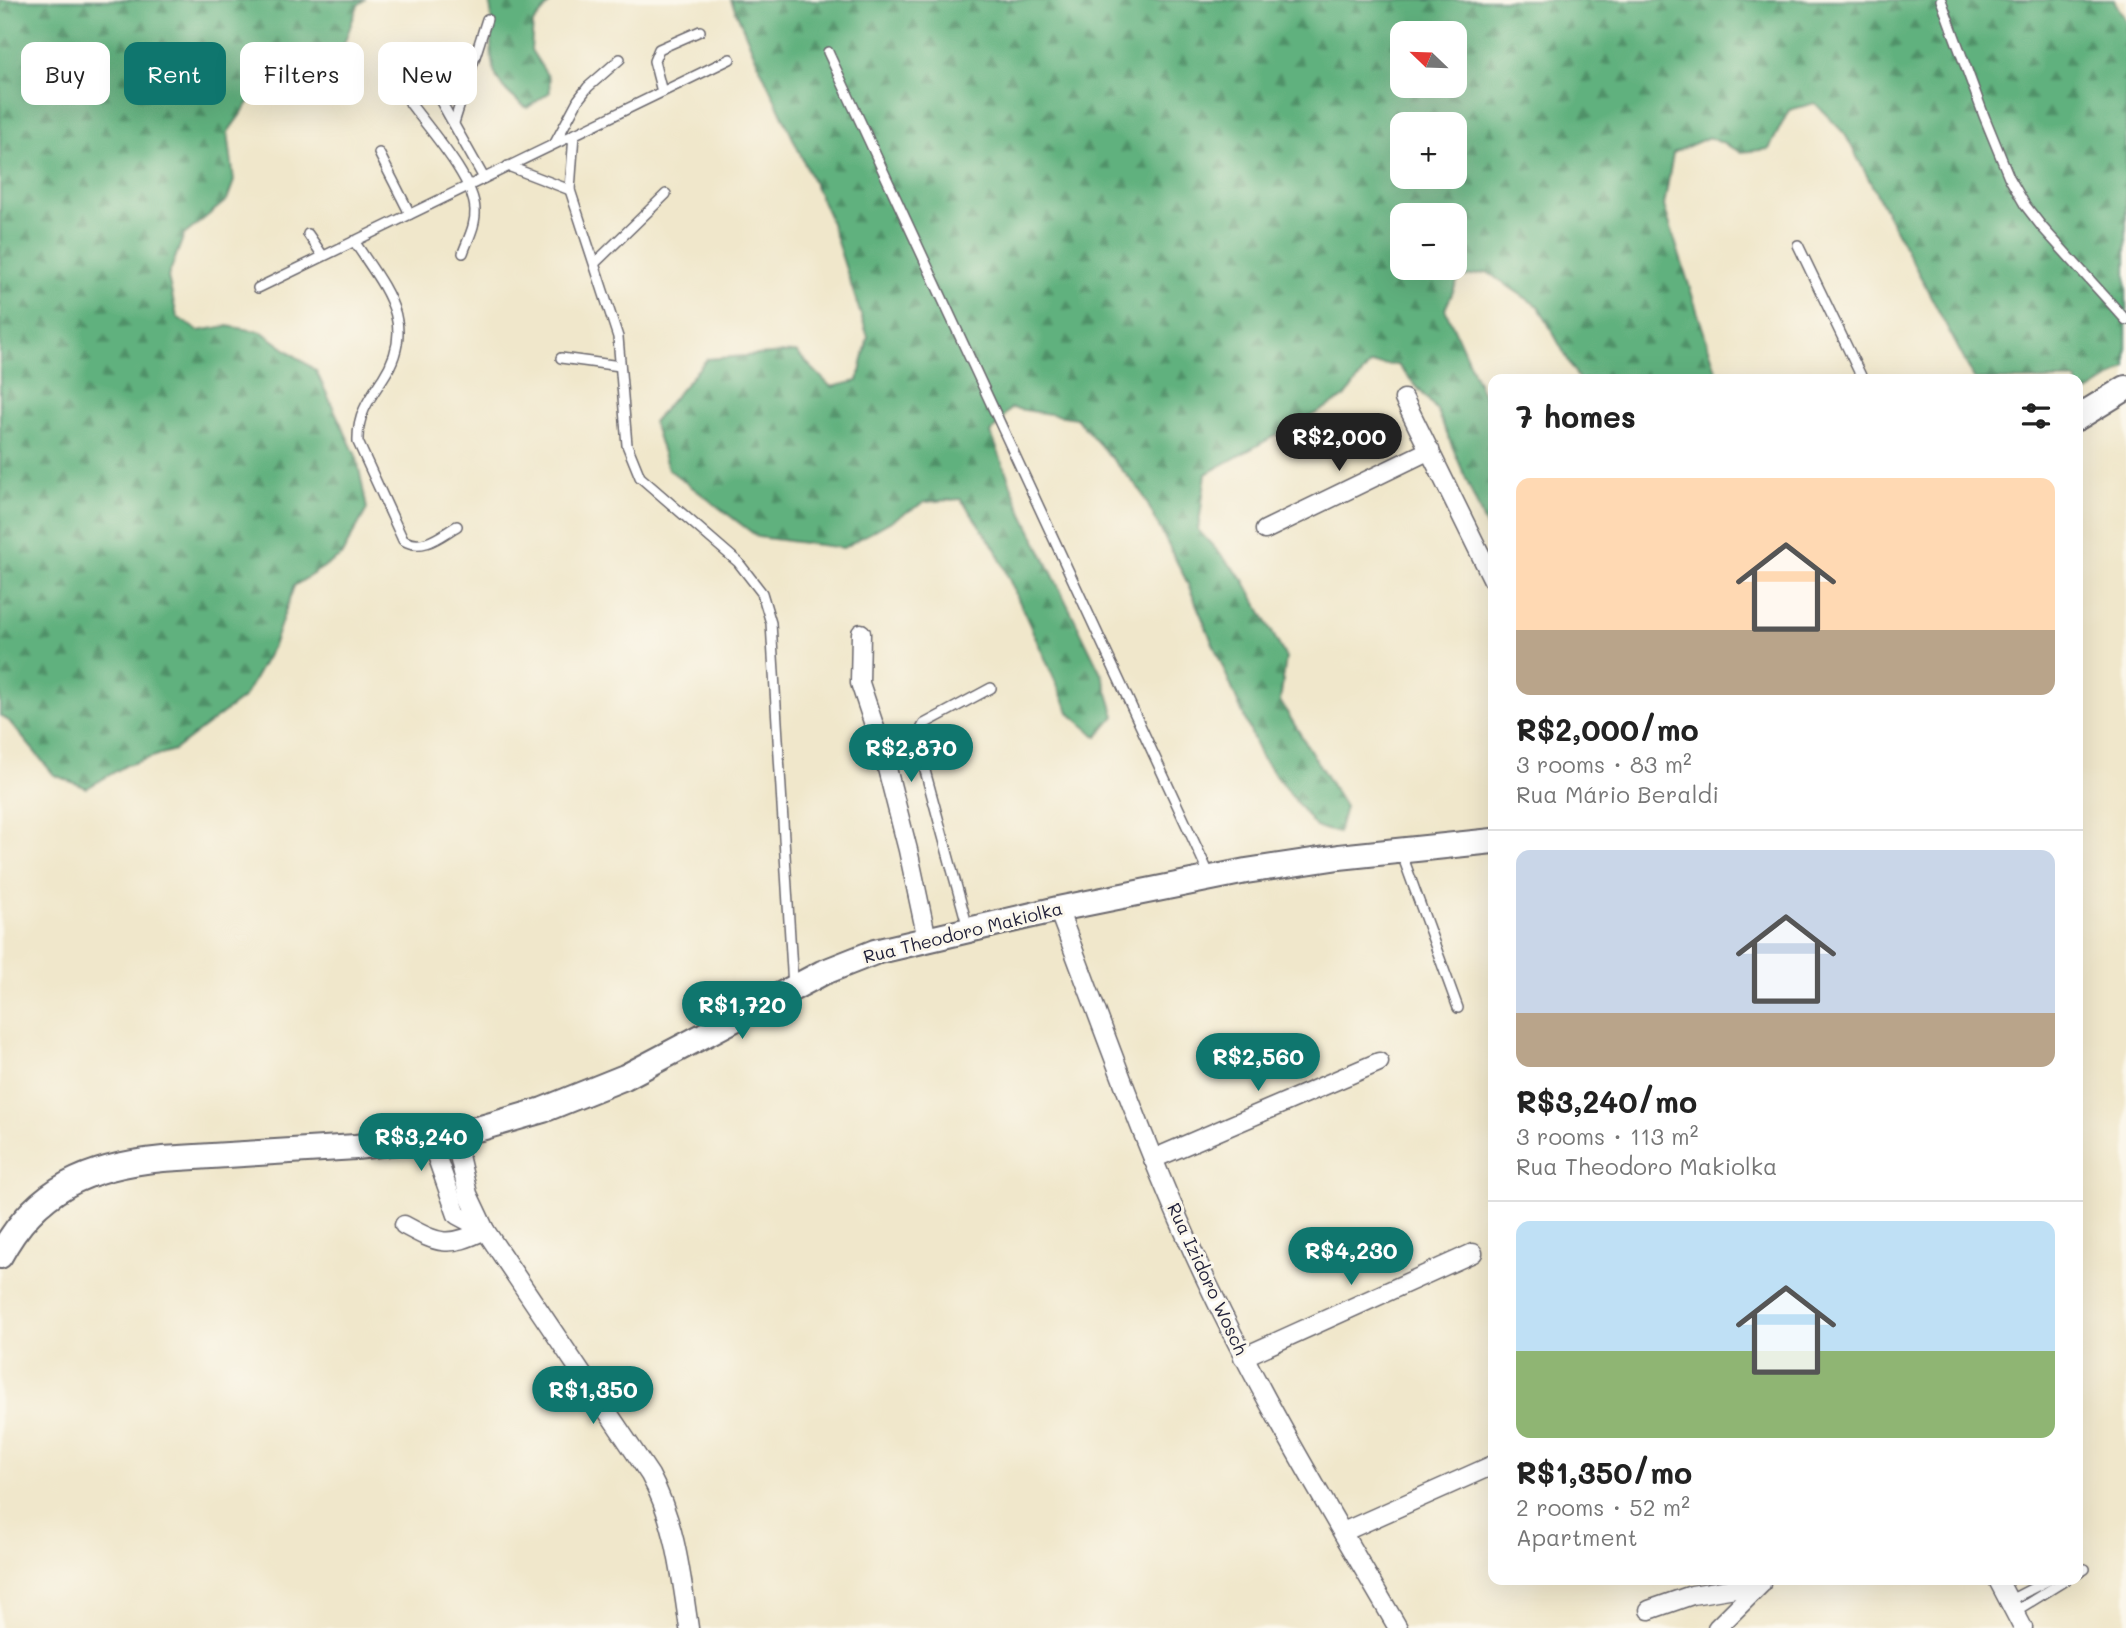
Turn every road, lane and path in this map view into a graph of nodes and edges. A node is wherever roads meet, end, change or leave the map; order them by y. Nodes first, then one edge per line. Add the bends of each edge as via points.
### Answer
1 (1941, 0) edge
2 (487, 19) dead end
3 (699, 31) dead end
4 (828, 52) dead end
5 (620, 59) dead end
6 (730, 59) dead end
7 (662, 92) junction
8 (411, 105) edge
9 (443, 105) edge
10 (454, 123) junction
11 (574, 134) junction
12 (555, 143) junction
13 (379, 153) dead end
14 (508, 166) junction
15 (484, 177) junction
16 (470, 185) junction
17 (570, 190) junction
18 (666, 194) dead end
19 (410, 214) junction
20 (308, 234) dead end
21 (354, 241) junction
22 (1798, 244) dead end
23 (463, 253) dead end
24 (323, 256) junction
25 (595, 264) junction
26 (258, 288) dead end
27 (2126, 320) edge
28 (561, 358) dead end
29 (620, 366) junction
30 (1860, 374) edge
31 (2126, 388) edge
32 (1405, 399) dead end
33 (2083, 414) edge
34 (1430, 450) junction
35 (457, 526) dead end
36 (1265, 530) dead end
37 (1488, 570) edge
38 (861, 633) dead end
39 (991, 688) dead end
40 (1488, 841) edge
41 (1401, 850) junction
42 (1211, 878) junction
43 (1058, 909) junction
44 (968, 930) junction
45 (928, 939) junction
46 (793, 988) junction
47 (1458, 1008) dead end
48 (1379, 1062) dead end
49 (442, 1136) junction
50 (1153, 1159) junction
51 (404, 1224) dead end
52 (485, 1230) junction
53 (1474, 1253) dead end
54 (0, 1256) edge
55 (1243, 1357) junction
56 (1488, 1467) edge
57 (1343, 1532) junction
58 (1746, 1585) edge
59 (1759, 1585) edge
60 (2000, 1585) edge
61 (2044, 1585) edge
62 (2058, 1585) edge
63 (1649, 1610) dead end
64 (2015, 1614) edge
65 (689, 1628) edge
66 (1398, 1628) edge
67 (1717, 1628) edge

1 - 27 lane via 1983,116 2025,205
2 - 10 lane
3 - 7 lane via 659,49 654,61
4 - 42 lane
5 - 12 lane via 588,87
6 - 7 lane
7 - 11 lane
8 - 16 lane
9 - 10 lane
10 - 15 lane
11 - 12 lane
11 - 17 lane
12 - 14 lane
13 - 19 lane
14 - 15 lane
14 - 17 lane
15 - 16 lane
16 - 19 lane
16 - 23 lane via 475,216
17 - 25 lane
18 - 25 lane
19 - 21 lane
20 - 24 lane
21 - 24 lane
21 - 35 lane via 391,298 399,324 390,365 362,412 358,442 403,540 425,545
22 - 30 lane
24 - 26 lane
25 - 29 lane via 618,337
28 - 29 lane
29 - 46 lane via 627,445 640,477 738,562 762,593 771,623
31 - 33 main road
32 - 34 street
34 - 36 street
34 - 37 street
38 - 45 street via 860,683 905,837
39 - 44 lane via 924,724 919,733 918,745
40 - 41 main road, Rua Theodoro Makiolka
41 - 42 main road, Rua Theodoro Makiolka
41 - 47 lane
42 - 43 main road, Rua Theodoro Makiolka
43 - 44 main road, Rua Theodoro Makiolka
43 - 50 street, Rua Izidoro Wosch
44 - 45 main road, Rua Theodoro Makiolka
45 - 46 main road, Rua Theodoro Makiolka via 863,956
46 - 49 main road, Rua Theodoro Makiolka via 587,1094 512,1120
48 - 50 street
49 - 52 street
49 - 52 street via 457,1215
49 - 54 main road, Rua Theodoro Makiolka via 128,1162 68,1182 43,1199
50 - 55 street, Rua Izidoro Wosch
51 - 52 street via 425,1236 452,1242
52 - 65 street via 662,1498 678,1554
53 - 55 street
55 - 57 street, Rua Izidoro Wosch
56 - 57 street
57 - 66 street, Rua Izidoro Wosch
58 - 63 street via 1692,1595
59 - 67 street
60 - 64 street
61 - 64 lane
62 - 64 lane

